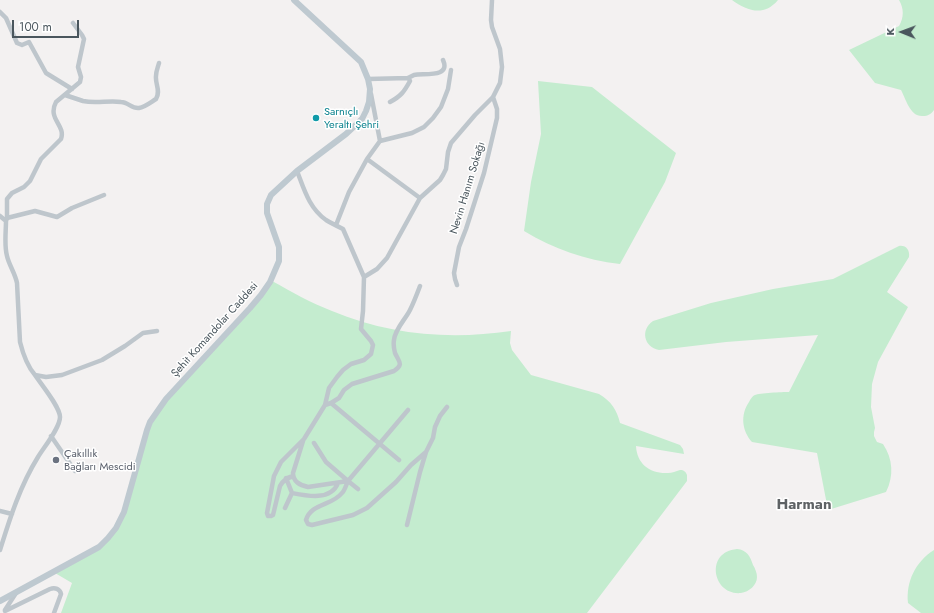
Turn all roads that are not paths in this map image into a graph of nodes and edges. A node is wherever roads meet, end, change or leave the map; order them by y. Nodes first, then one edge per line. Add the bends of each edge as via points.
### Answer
1 (294, 0) edge
2 (492, 0) edge
3 (0, 12) edge
4 (74, 23) dead end
5 (443, 60) dead end
6 (159, 63) dead end
7 (451, 70) dead end
8 (408, 78) junction
9 (368, 79) junction
10 (72, 89) junction
11 (370, 89) junction
12 (65, 95) junction
13 (493, 97) junction
14 (390, 102) dead end
15 (380, 141) junction
16 (367, 159) junction
17 (297, 171) junction
18 (104, 195) dead end
19 (420, 198) junction
20 (0, 216) edge
21 (6, 220) junction
22 (336, 225) junction
23 (364, 276) junction
24 (457, 285) dead end
25 (420, 286) dead end
26 (157, 331) dead end
27 (35, 375) junction
28 (331, 403) junction
29 (325, 405) junction
30 (447, 407) dead end
31 (408, 410) dead end
32 (52, 436) junction
33 (304, 439) junction
34 (314, 443) dead end
35 (380, 443) junction
36 (426, 452) junction
37 (399, 460) dead end
38 (75, 471) dead end
39 (293, 476) junction
40 (286, 478) junction
41 (348, 481) junction
42 (338, 483) junction
43 (358, 489) dead end
44 (292, 493) junction
45 (285, 508) dead end
46 (0, 511) edge
47 (12, 514) junction
48 (407, 525) dead end
49 (0, 550) edge
50 (17, 592) junction
51 (0, 601) edge
52 (4, 612) edge
53 (54, 613) edge

1 - 9 main road, Şehit Komandolar Caddesi via 361,62
2 - 13 street via 492,27 500,49 502,67 500,83
3 - 10 street via 6,18 17,43 22,45 29,42 46,72
4 - 10 street via 84,39 78,67 81,80
5 - 8 street via 445,65 440,72 413,75
6 - 12 street via 155,78 158,97 142,107 121,102 84,101
7 - 15 street via 448,89 441,107 433,118 424,127 412,133
8 - 9 street
8 - 14 street via 410,81 405,91
9 - 11 main road, Şehit Komandolar Caddesi
10 - 12 street
11 - 15 street
11 - 17 main road, Şehit Komandolar Caddesi via 369,102 362,119
12 - 21 street via 56,102 53,110 62,133 61,139 41,159 24,187 7,198
13 - 19 street via 452,143 443,175
13 - 24 street, Nevin Hanım Sokağı via 497,118 484,173 459,247 454,273
15 - 16 street
16 - 19 street
16 - 22 street via 349,192
17 - 22 street via 315,211
17 - 50 main road, Şehit Komandolar Caddesi via 271,195 267,204 267,213 279,247 279,261 270,282 152,418 146,430 124,512 116,528 99,547
18 - 21 street via 57,217 35,211
19 - 23 street via 387,258 377,269
20 - 21 street
21 - 27 street via 6,254 18,283 20,342 24,357
22 - 23 street via 343,230
23 - 29 street via 361,329 371,341 372,350 368,358 351,364 336,376 329,388
25 - 28 street via 410,311 396,332 394,347 400,360 399,367 394,371 352,384
26 - 27 street via 143,333 102,360 62,375
27 - 32 street via 60,413 60,421
28 - 29 street
28 - 35 street
29 - 33 street
30 - 36 street via 440,416
31 - 35 street
32 - 38 street
32 - 47 street via 37,457
33 - 39 street
33 - 40 street via 281,462 274,476 267,513 270,516 273,515 280,486
34 - 41 street via 326,462
35 - 37 street
35 - 41 street
36 - 41 street via 367,508 353,515 312,525 307,523 310,512 337,498 343,493
36 - 48 street
39 - 40 street
39 - 42 street via 296,482 308,487
40 - 44 street
41 - 42 street
41 - 43 street
42 - 44 street via 334,490 319,496
44 - 45 street
46 - 47 street
47 - 49 street
50 - 51 main road, Şehit Komandolar Caddesi
50 - 52 street
52 - 53 street via 55,588 61,594

